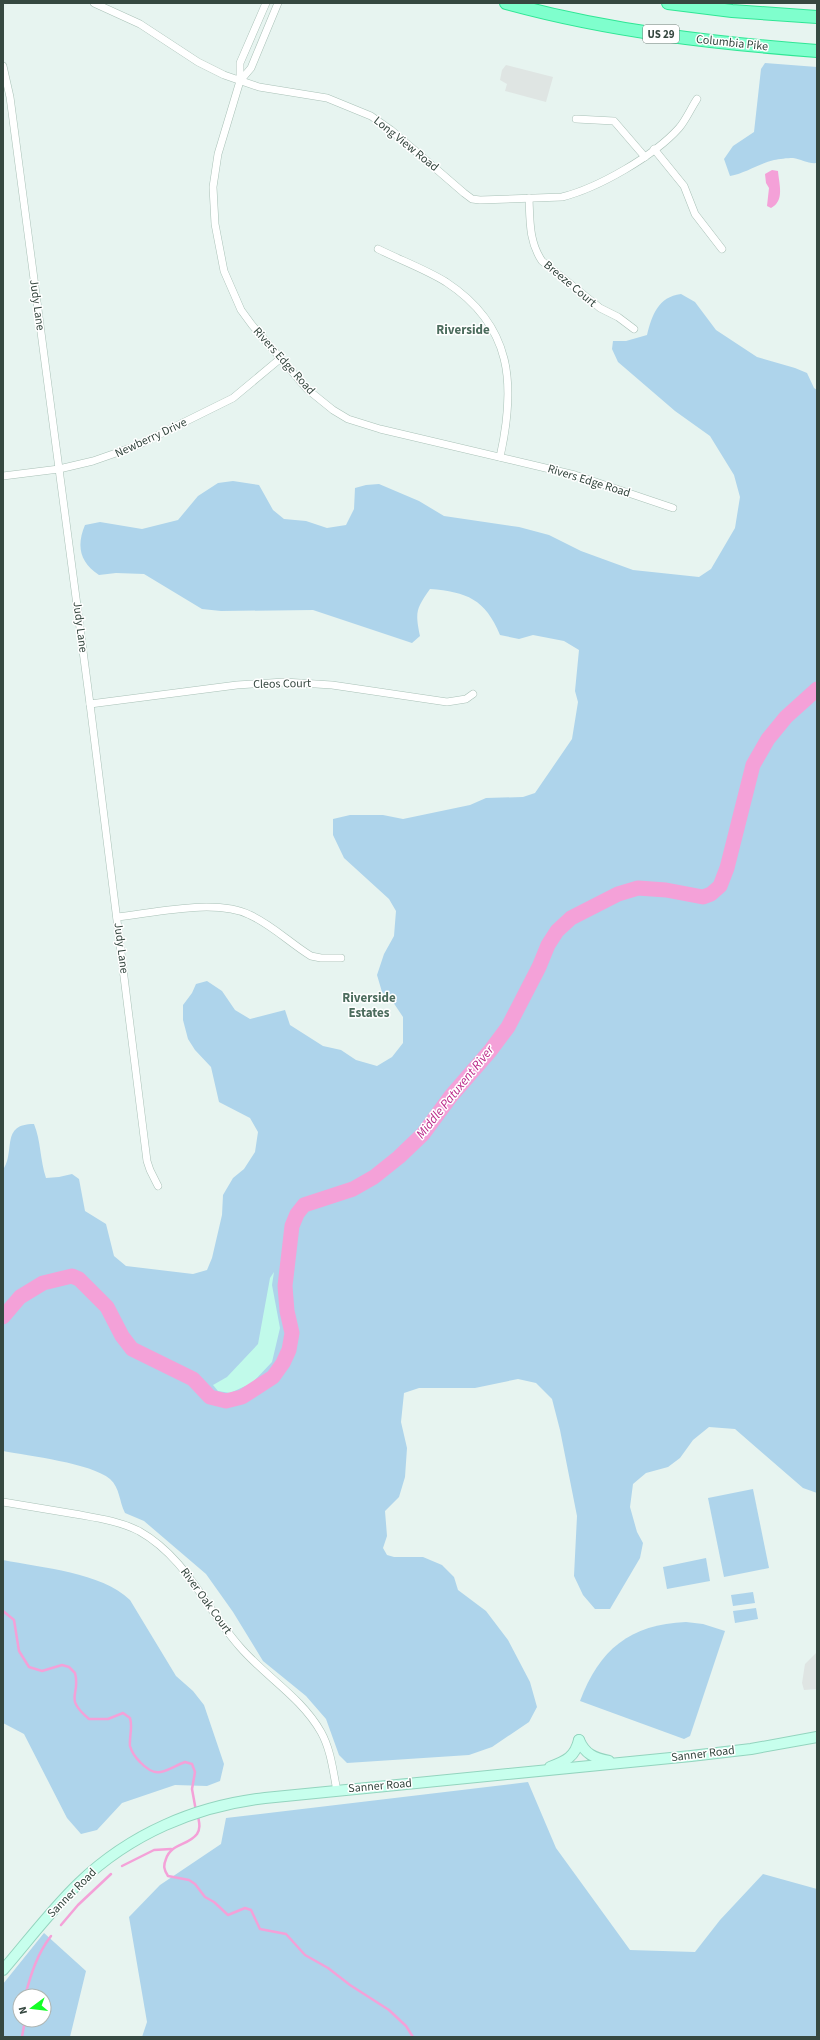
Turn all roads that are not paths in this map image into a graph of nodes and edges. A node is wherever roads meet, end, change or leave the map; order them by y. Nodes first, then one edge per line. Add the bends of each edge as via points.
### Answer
1 (94, 3) edge
2 (266, 3) edge
3 (278, 3) edge
4 (506, 3) edge
5 (668, 3) edge
6 (817, 17) edge
7 (817, 50) edge
8 (3, 66) edge
9 (240, 80) junction
10 (697, 99) dead end
11 (576, 119) dead end
12 (654, 149) junction
13 (645, 157) junction
14 (529, 198) junction
15 (378, 249) dead end
16 (722, 249) dead end
17 (634, 329) dead end
18 (281, 358) junction
19 (500, 457) junction
20 (59, 468) junction
21 (3, 476) edge
22 (673, 508) dead end
23 (473, 694) dead end
24 (90, 704) junction
25 (117, 917) junction
26 (341, 958) dead end
27 (158, 1186) dead end
28 (3, 1502) edge
29 (817, 1736) edge
30 (621, 1763) junction
31 (537, 1772) junction
32 (337, 1790) junction
33 (3, 1970) edge

1 - 9 street, Long View Road via 140,24 210,69
2 - 9 street, Rivers Edge Road via 240,63
3 - 9 street, Rivers Edge Road via 251,68
4 - 7 highway, Columbia Pike / US 29 via 579,20 680,38
5 - 6 highway
8 - 20 street, Judy Lane via 10,97
9 - 14 street, Long View Road via 259,87 327,98 364,112 391,130 472,198
9 - 18 street, Rivers Edge Road via 215,171 214,204 219,250 224,271 241,310
10 - 12 street, Long View Road via 680,127
11 - 13 street via 614,121
12 - 13 street, Long View Road
12 - 16 street via 684,186 695,214
13 - 14 street, Long View Road via 635,165 575,194
14 - 17 street, Breeze Court via 531,239 542,261 600,308
15 - 19 street via 445,282 475,306 487,322 502,354 509,388 506,428
18 - 19 street, Rivers Edge Road via 307,389 348,418 380,429
18 - 20 street, Newberry Drive via 244,390 220,405 124,452
19 - 22 street, Rivers Edge Road via 575,475
20 - 21 street, Newberry Drive
20 - 24 street, Judy Lane
23 - 24 street, Cleos Court via 466,699 447,702 332,685 284,682 237,685
24 - 25 street, Judy Lane
25 - 26 street via 204,907 239,910 259,920 311,956
25 - 27 street, Judy Lane via 147,1161
28 - 32 street, River Oak Court via 123,1524 164,1548 188,1575 238,1646 296,1700 313,1720 328,1746
29 - 30 main road, Sanner Road via 731,1752
30 - 31 main road, Sanner Road
30 - 31 main road via 592,1756 586,1752 580,1740 570,1758
31 - 32 main road, Sanner Road
32 - 33 main road, Sanner Road via 247,1800 207,1809 186,1816 133,1842 94,1869 62,1901

